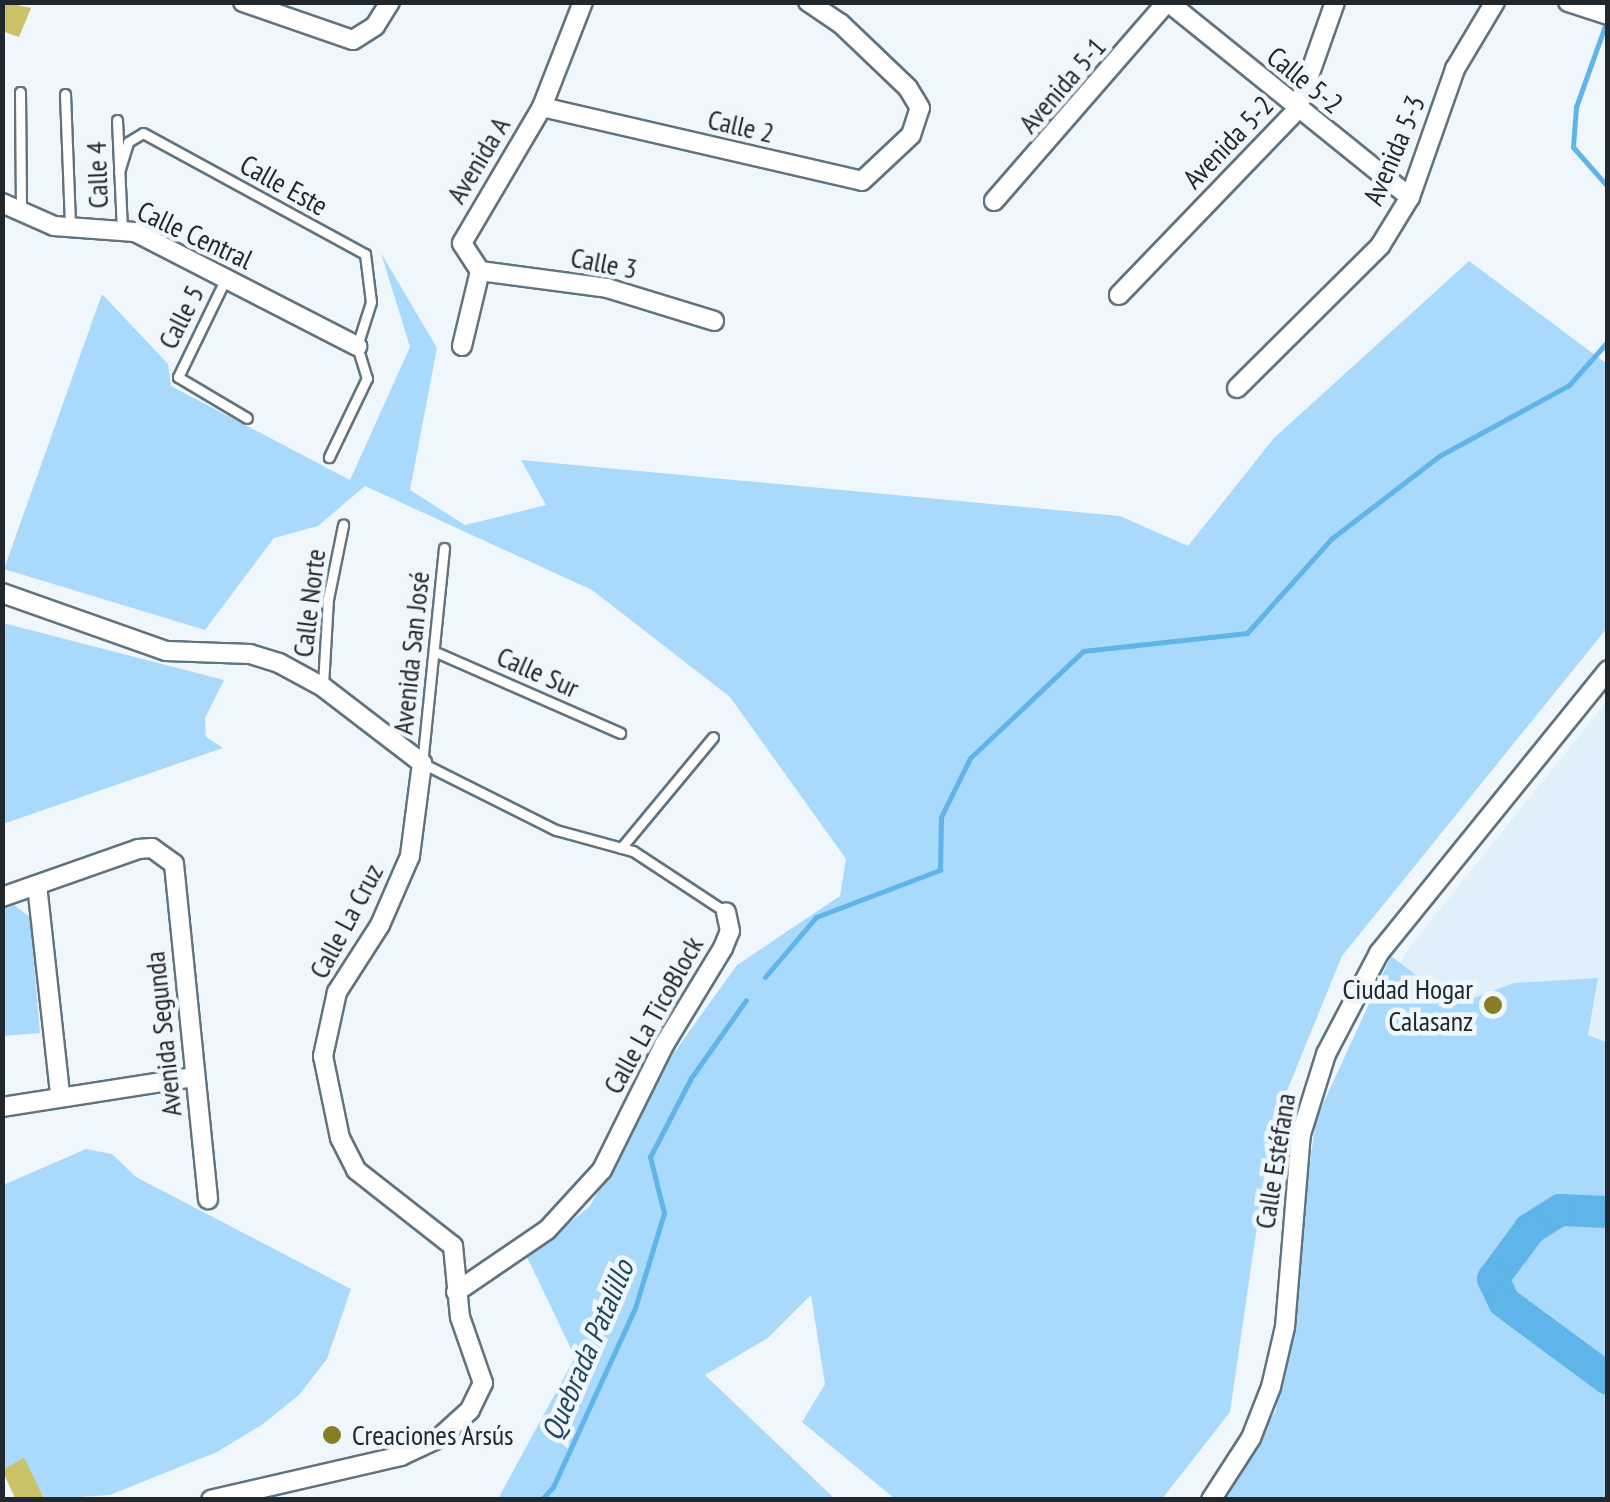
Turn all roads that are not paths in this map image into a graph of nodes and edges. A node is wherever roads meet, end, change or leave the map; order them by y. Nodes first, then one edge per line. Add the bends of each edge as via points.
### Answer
1 (243, 2) edge
2 (390, 2) edge
3 (582, 2) edge
4 (808, 2) edge
5 (1168, 2) edge
6 (1334, 2) edge
7 (1495, 2) edge
8 (1568, 2) edge
9 (1608, 15) edge
10 (20, 92) dead end
11 (65, 94) dead end
12 (542, 107) junction
13 (1297, 110) junction
14 (117, 120) dead end
15 (119, 172) junction
16 (1410, 197) junction
17 (994, 200) dead end
18 (2, 203) edge
19 (21, 213) junction
20 (70, 227) junction
21 (122, 229) junction
22 (480, 271) junction
23 (226, 278) junction
24 (1119, 295) dead end
25 (714, 321) dead end
26 (357, 346) junction
27 (462, 346) dead end
28 (1237, 388) dead end
29 (248, 418) dead end
30 (329, 457) dead end
31 (343, 524) dead end
32 (444, 548) dead end
33 (2, 593) edge
34 (438, 653) junction
35 (1605, 679) edge
36 (323, 688) junction
37 (620, 733) dead end
38 (713, 737) dead end
39 (422, 763) junction
40 (621, 848) junction
41 (36, 885) junction
42 (2, 896) edge
43 (726, 912) joint
44 (194, 1077) junction
45 (60, 1093) junction
46 (2, 1107) edge
47 (208, 1199) dead end
48 (456, 1292) junction
49 (212, 1500) edge
50 (1211, 1500) edge

1 - 2 street via 353,40 375,26
3 - 12 street, Avenida A
4 - 12 street, Calle 2 via 841,24 920,108 910,135 862,182
5 - 13 street, Calle 5-2
5 - 17 street, Avenida 5-1
6 - 13 street, Avenida 5-2
7 - 16 street, Avenida 5-3 via 1455,69
8 - 9 street
10 - 19 lane
11 - 20 lane
12 - 22 street, Avenida A via 462,243
13 - 16 street, Calle 5-2
13 - 24 street, Avenida 5-2
14 - 15 lane, Calle 4
15 - 21 lane, Calle 4
15 - 26 lane, Calle Este via 128,142 143,133 365,254 372,302
16 - 28 street, Avenida 5-3 via 1358,274
18 - 19 street, Calle Central
19 - 20 street, Calle Central
20 - 21 street, Calle Central
21 - 23 street, Calle Central
22 - 25 street, Calle 3 via 608,288
22 - 27 street, Avenida A
23 - 26 street, Calle Central
23 - 29 lane, Calle 5 via 178,377
26 - 30 lane via 367,378
31 - 36 lane, Calle Norte via 328,599
32 - 34 lane, Avenida San José
33 - 36 street via 166,651 250,654
34 - 37 lane, Calle Sur
34 - 39 lane, Avenida San José
35 - 50 street, Calle Estéfana via 1379,954 1326,1054 1302,1134 1285,1328 1271,1387 1251,1438
36 - 39 street
38 - 40 lane
39 - 40 lane, Calle La TicoBlock via 556,830
39 - 48 street, Calle La Cruz via 410,856 398,891 337,992 323,1056 340,1138 356,1170 445,1235 457,1261
40 - 43 lane, Calle La TicoBlock
41 - 42 street
41 - 44 street, Avenida Segunda via 138,849 152,848 174,864
41 - 45 street
43 - 48 street, Calle La TicoBlock via 730,930 723,948 664,1045 602,1170 548,1230
44 - 45 street
44 - 47 street, Avenida Segunda
45 - 46 street
48 - 49 street, Calle La Cruz via 483,1383 470,1410 439,1438 401,1456

